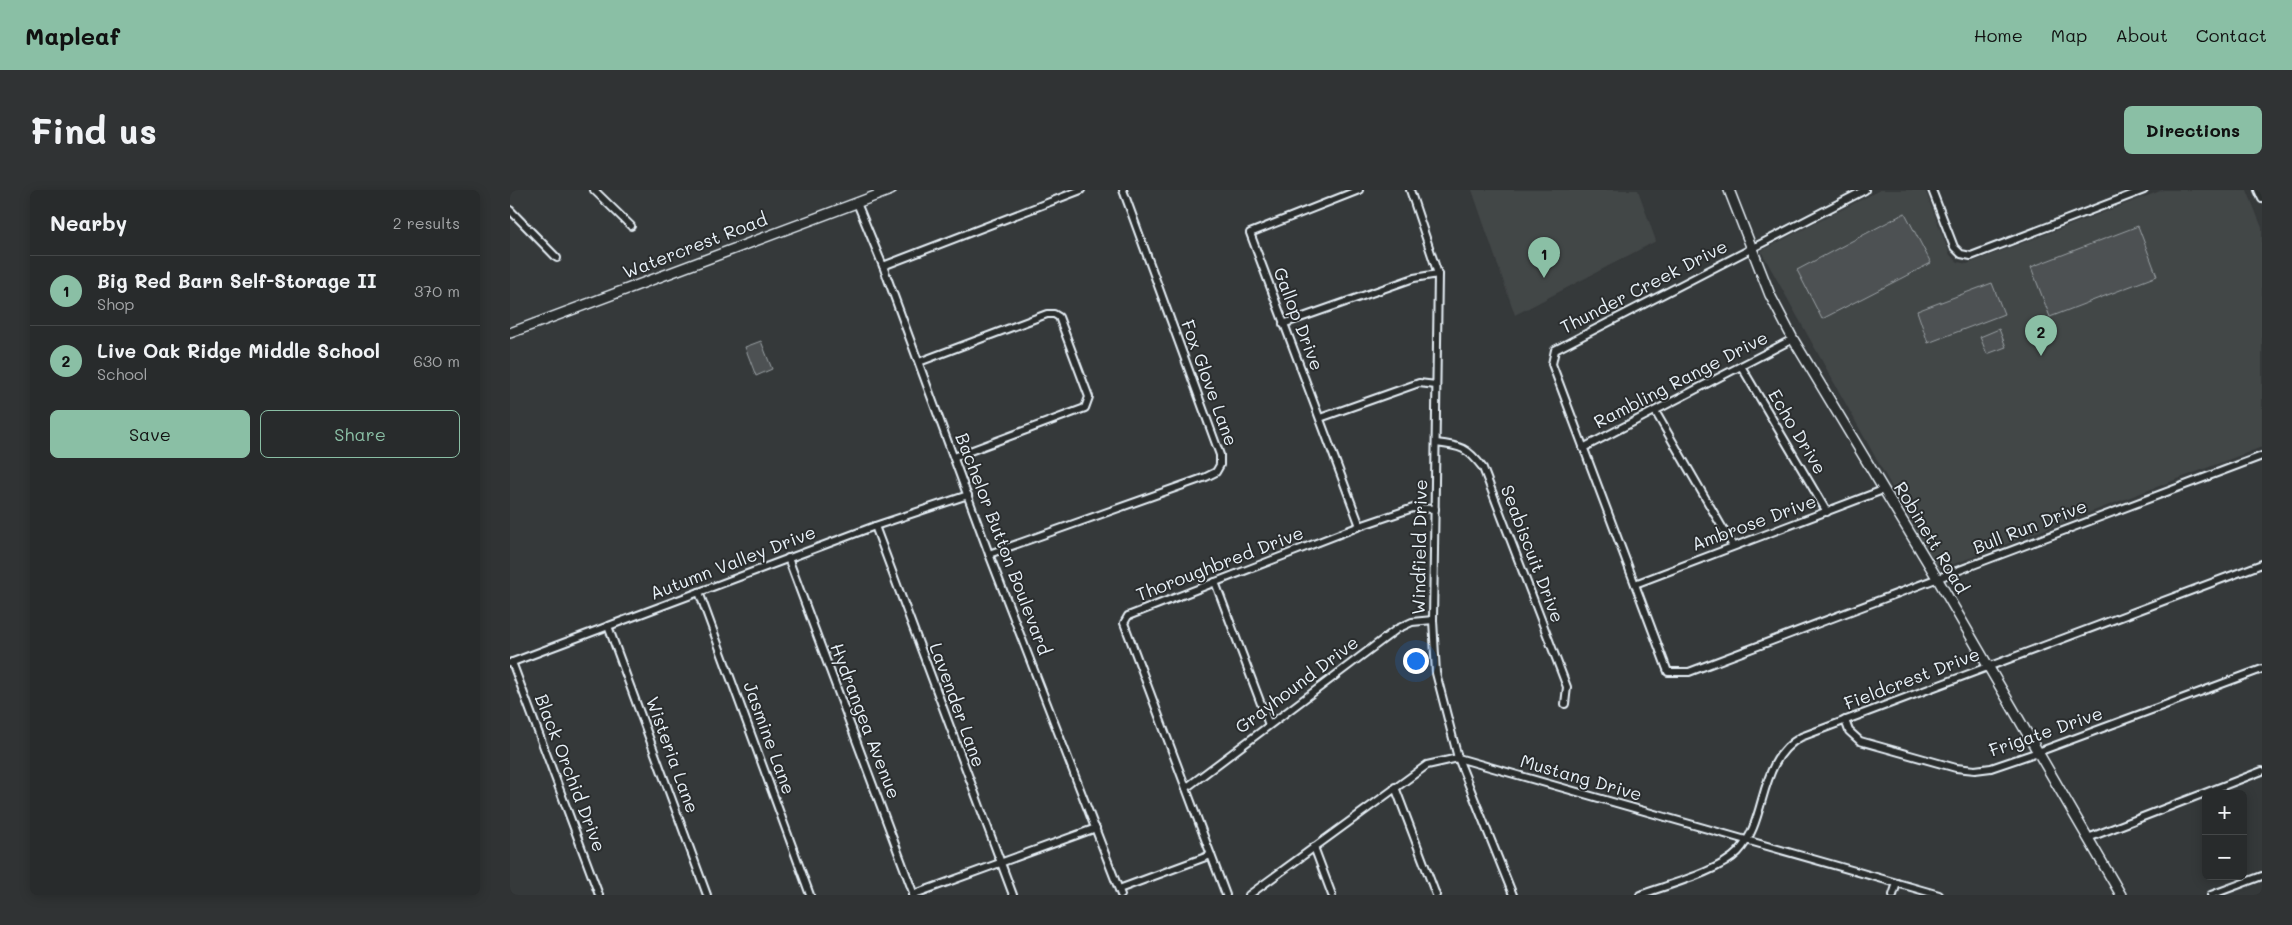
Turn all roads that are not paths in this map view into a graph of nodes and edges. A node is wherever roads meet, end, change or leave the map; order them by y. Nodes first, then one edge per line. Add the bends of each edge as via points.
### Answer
1 (594, 190) edge
2 (891, 190) edge
3 (1081, 190) edge
4 (1123, 190) edge
5 (1359, 190) edge
6 (1410, 190) edge
7 (1729, 190) edge
8 (1865, 190) edge
9 (1932, 190) edge
10 (2144, 190) edge
11 (2258, 190) edge
12 (2262, 199) edge
13 (857, 203) junction
14 (510, 210) edge
15 (631, 226) dead end
16 (1751, 248) junction
17 (557, 258) dead end
18 (883, 266) junction
19 (1438, 274) junction
20 (1283, 324) junction
21 (510, 333) edge
22 (1793, 339) junction
23 (919, 362) junction
24 (1741, 366) junction
25 (1436, 385) junction
26 (1655, 411) junction
27 (1320, 418) junction
28 (1436, 443) junction
29 (1583, 448) junction
30 (2262, 456) edge
31 (954, 457) junction
32 (1883, 490) junction
33 (968, 495) junction
34 (1435, 509) junction
35 (1827, 512) junction
36 (874, 526) junction
37 (1360, 526) junction
38 (1733, 546) junction
39 (989, 554) junction
40 (788, 558) junction
41 (2262, 564) edge
42 (1937, 578) junction
43 (1215, 582) junction
44 (1635, 584) junction
45 (699, 592) junction
46 (1433, 620) junction
47 (608, 626) junction
48 (511, 663) edge
49 (1988, 666) junction
50 (2262, 668) edge
51 (1668, 672) joint
52 (1565, 704) dead end
53 (1845, 720) junction
54 (1269, 725) junction
55 (2038, 752) junction
56 (1458, 758) junction
57 (2262, 771) edge
58 (1395, 787) junction
59 (1186, 788) junction
60 (1096, 828) junction
61 (2088, 838) junction
62 (1748, 841) junction
63 (1314, 847) junction
64 (1211, 855) junction
65 (999, 863) junction
66 (2262, 876) edge
67 (1897, 883) junction
68 (1120, 892) edge
69 (599, 895) edge
70 (707, 895) edge
71 (810, 895) edge
72 (913, 895) edge
73 (1013, 895) edge
74 (1226, 895) edge
75 (1249, 895) edge
76 (1332, 895) edge
77 (1436, 895) edge
78 (1513, 895) edge
79 (1640, 895) edge
80 (1893, 895) edge
81 (1939, 895) edge
82 (2121, 895) edge
83 (2211, 895) edge

1 - 15 street
2 - 13 street, Watercrest Road
3 - 18 street
4 - 39 street, Fox Glove Lane via 1220,455 1220,465 1216,472 1206,477
5 - 20 street, Gallop Drive via 1250,233
6 - 19 street, Windfield Drive
7 - 16 street, Robinett Road
8 - 16 street, Thunder Creek Drive
9 - 10 street via 1954,247 1961,254 1971,256
11 - 12 street
13 - 18 street, Bachelor Button Boulevard
13 - 21 street, Watercrest Road
14 - 17 street
16 - 22 street, Robinett Road
16 - 29 street, Thunder Creek Drive via 1555,350 1552,364
18 - 23 street, Bachelor Button Boulevard
19 - 20 street via 1414,278
19 - 25 street, Windfield Drive
20 - 27 street, Gallop Drive
22 - 24 street, Rambling Range Drive
22 - 32 street, Robinett Road
23 - 31 street, Bachelor Button Boulevard
23 - 31 street via 1046,314 1054,314 1059,317 1086,388 1089,397 1085,408
24 - 26 street, Rambling Range Drive
24 - 35 street, Echo Drive
25 - 27 street via 1418,383
25 - 28 street, Windfield Drive
26 - 29 street, Rambling Range Drive
26 - 38 street
27 - 37 street, Gallop Drive
28 - 34 street, Windfield Drive
28 - 52 street, Seabiscuit Drive via 1460,446 1484,468 1567,687
29 - 44 street, Thunder Creek Drive
30 - 42 street, Bull Run Drive
31 - 33 street, Bachelor Button Boulevard
32 - 35 street, Ambrose Drive
32 - 42 street, Robinett Road
33 - 36 street, Autumn Valley Drive
33 - 39 street, Bachelor Button Boulevard
34 - 37 street, Thoroughbred Drive via 1413,508
34 - 46 street, Windfield Drive
35 - 38 street, Ambrose Drive
36 - 40 street, Autumn Valley Drive
36 - 65 street, Lavender Lane
37 - 43 street, Thoroughbred Drive
38 - 44 street, Ambrose Drive
39 - 60 street, Bachelor Button Boulevard
40 - 45 street, Autumn Valley Drive
40 - 72 street, Hydrangea Avenue
41 - 49 street, Fieldcrest Drive
42 - 49 street, Robinett Road
42 - 51 street, Bull Run Drive via 1689,672
43 - 54 street
43 - 59 street, Thoroughbred Drive via 1128,616 1124,623
44 - 51 street, Thunder Creek Drive
45 - 47 street, Autumn Valley Drive
45 - 71 street, Jasmine Lane
46 - 54 street, Grayhound Drive via 1412,622 1397,629
46 - 56 street, Windfield Drive via 1436,673
47 - 48 street, Autumn Valley Drive
47 - 70 street, Wisteria Lane
48 - 69 street, Black Orchid Drive
49 - 53 street, Fieldcrest Drive
49 - 55 street, Robinett Road
50 - 55 street, Frigate Drive
53 - 55 street, Frigate Drive via 1849,731 1860,741 1956,768 1991,768
53 - 62 street, Fieldcrest Drive via 1801,736 1784,749 1772,768
54 - 59 street, Grayhound Drive
55 - 61 street, Robinett Road
56 - 58 street, Mustang Drive via 1427,765
56 - 62 street, Mustang Drive
56 - 78 street, Windfield Drive
57 - 61 street
58 - 63 street, Mustang Drive
58 - 77 street
59 - 64 street, Thoroughbred Drive
60 - 65 street
60 - 68 street, Bachelor Button Boulevard
61 - 82 street, Robinett Road
62 - 67 street, Mustang Drive
62 - 79 street, Fieldcrest Drive via 1738,853 1718,866
63 - 75 street, Mustang Drive
63 - 76 street
64 - 68 street
64 - 74 street, Thoroughbred Drive
65 - 72 street
65 - 73 street, Lavender Lane
66 - 83 street
67 - 80 street
67 - 81 street, Mustang Drive

